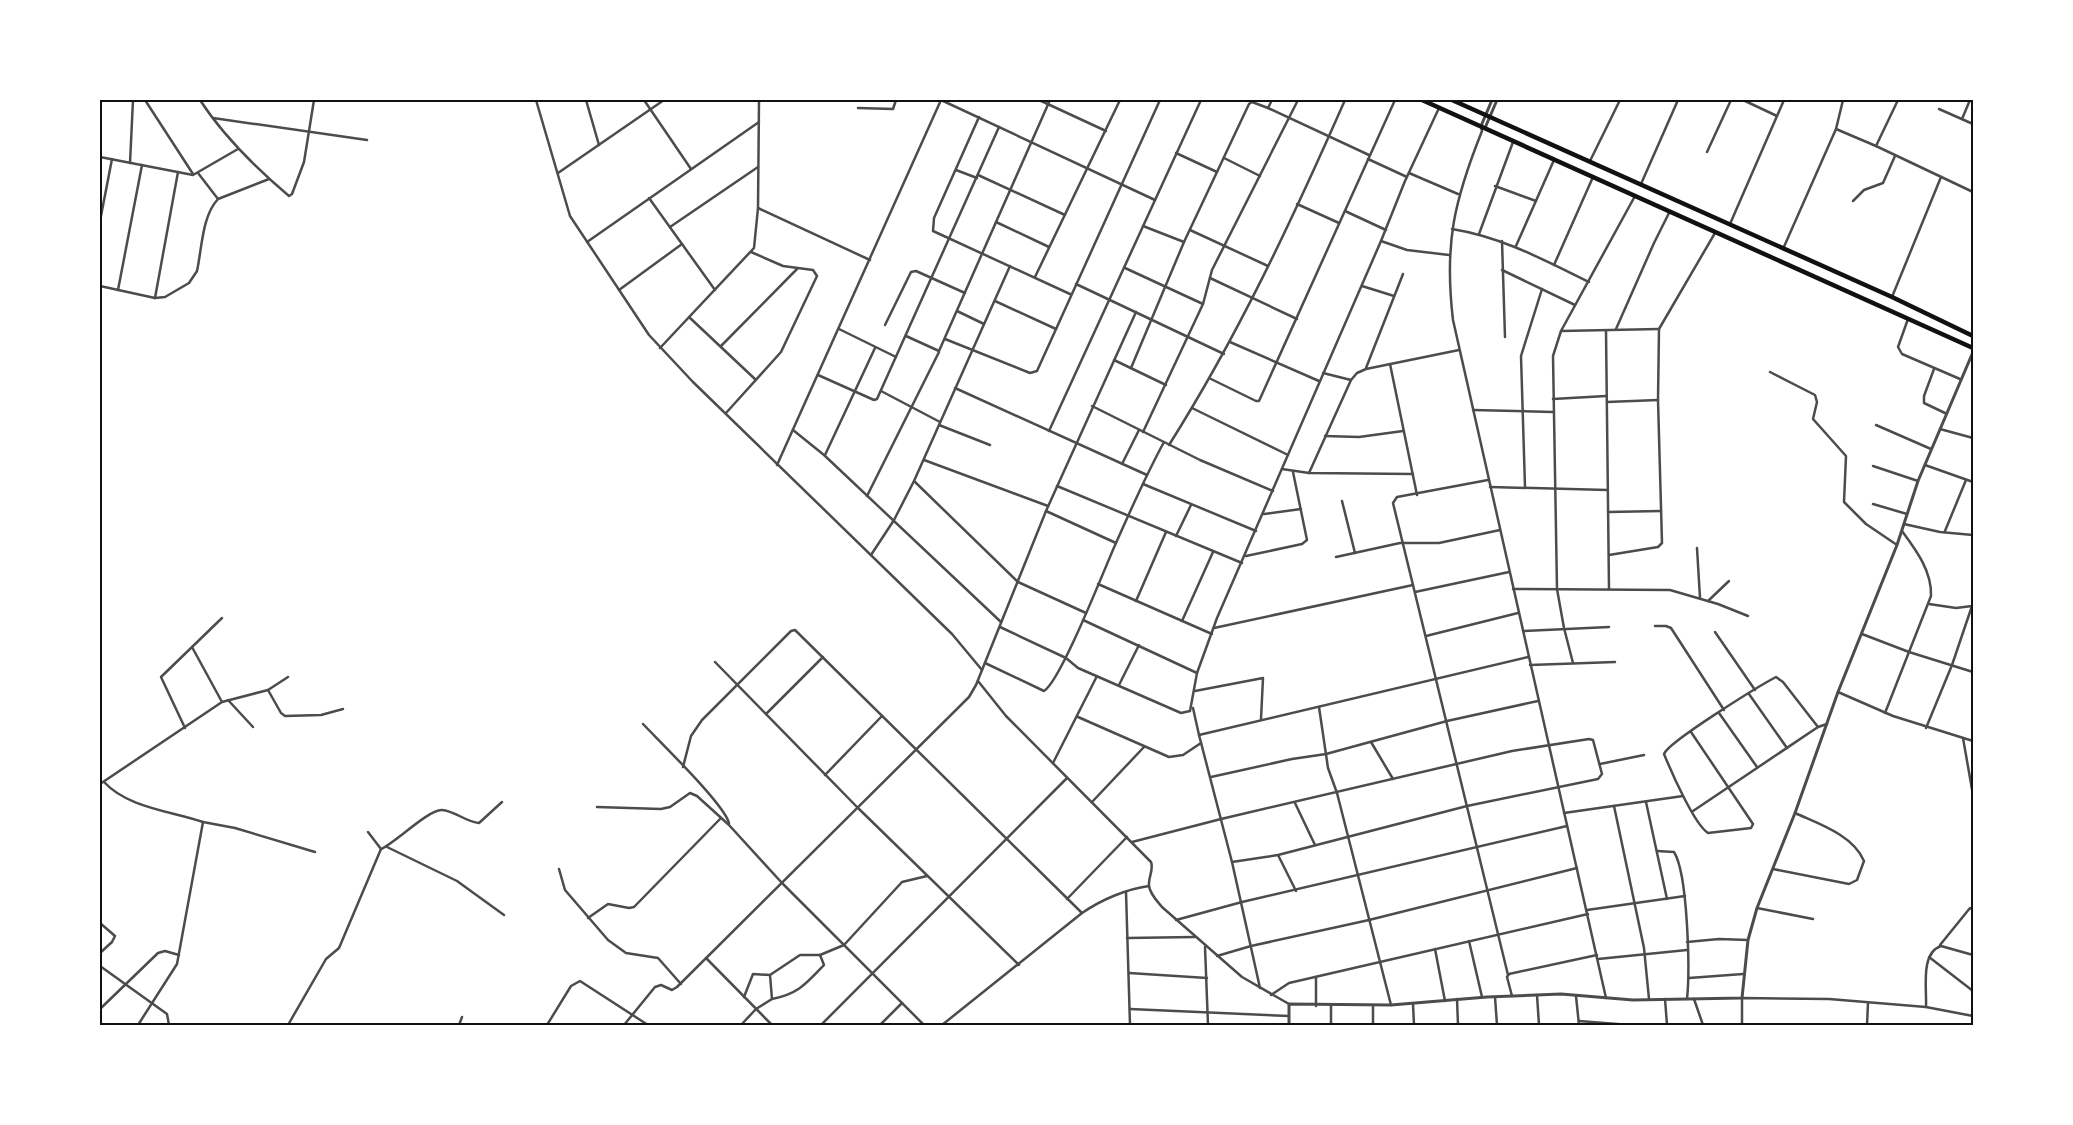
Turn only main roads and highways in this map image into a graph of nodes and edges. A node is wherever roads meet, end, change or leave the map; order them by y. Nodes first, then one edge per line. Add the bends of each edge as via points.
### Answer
1 (1422, 100) edge
2 (1452, 100) edge
3 (1973, 336) edge
4 (1973, 348) edge

1 - 4 main road
2 - 3 main road

